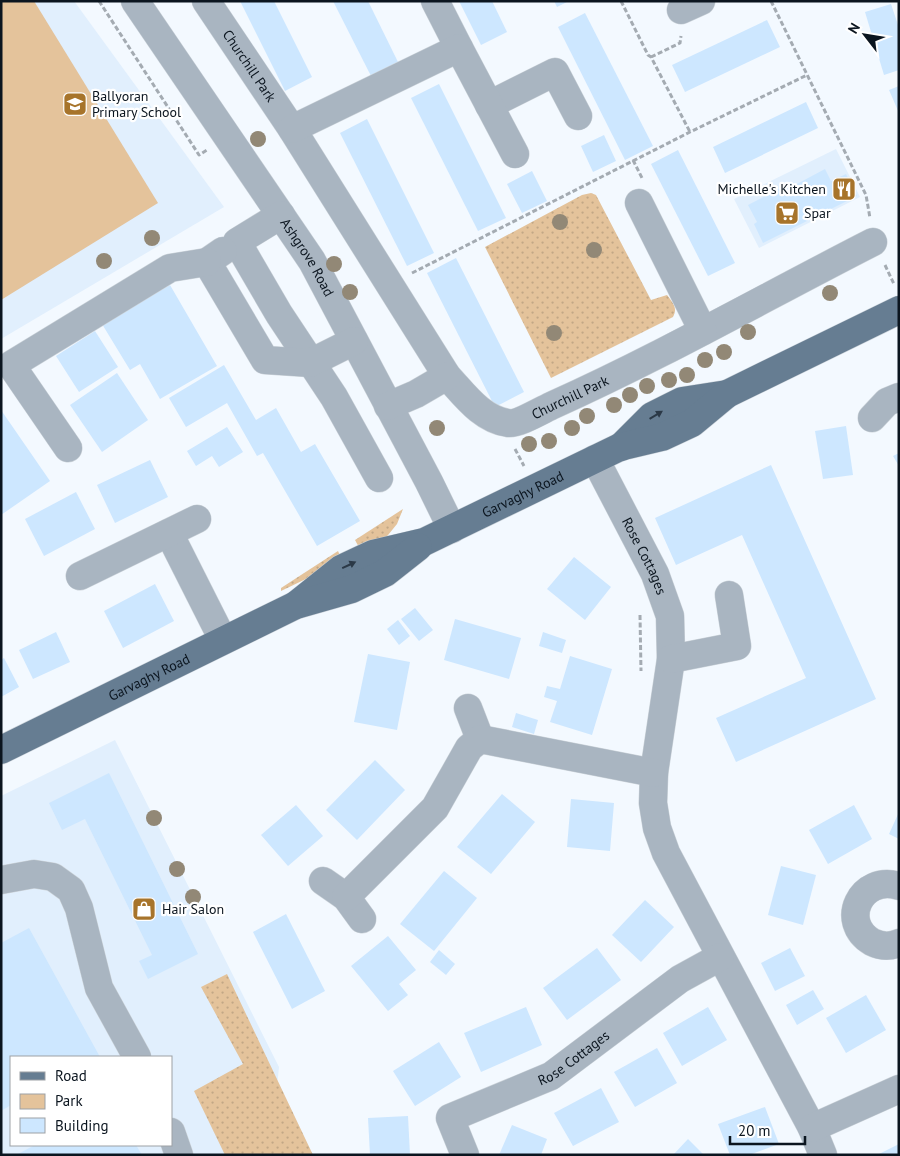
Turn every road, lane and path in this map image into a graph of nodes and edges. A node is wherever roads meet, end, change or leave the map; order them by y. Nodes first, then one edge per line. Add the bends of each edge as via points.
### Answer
1 (135, 1) edge
2 (206, 1) edge
3 (435, 1) edge
4 (621, 1) edge
5 (771, 1) edge
6 (459, 48) junction
7 (807, 75) junction
8 (489, 105) junction
9 (578, 116) dead end
10 (292, 129) junction
11 (690, 132) junction
12 (515, 154) dead end
13 (639, 204) dead end
14 (281, 215) junction
15 (237, 242) junction
16 (879, 252) junction
17 (207, 262) junction
18 (390, 284) junction
19 (899, 290) edge
20 (899, 310) edge
21 (703, 331) junction
22 (354, 341) junction
23 (310, 362) junction
24 (447, 376) junction
25 (388, 406) junction
26 (511, 424) junction
27 (68, 448) dead end
28 (595, 459) junction
29 (379, 478) dead end
30 (535, 488) junction
31 (197, 519) dead end
32 (452, 529) junction
33 (169, 533) junction
34 (80, 576) dead end
35 (729, 594) dead end
36 (222, 640) junction
37 (671, 659) junction
38 (468, 708) dead end
39 (480, 740) junction
40 (1, 750) edge
41 (654, 773) junction
42 (1, 880) edge
43 (323, 881) dead end
44 (899, 886) edge
45 (898, 946) edge
46 (720, 957) junction
47 (136, 1056) edge
48 (899, 1089) edge
49 (812, 1128) junction
50 (172, 1135) edge
51 (179, 1155) edge
52 (465, 1155) edge
53 (823, 1155) edge

1 - 14 street, Ashgrove Road
2 - 10 street, Churchill Park
3 - 6 street
4 - 11 path
5 - 7 path
6 - 8 street
6 - 10 street
7 - 11 path
7 - 16 path via 866,195
8 - 9 street via 555,72
8 - 12 street
10 - 18 street, Churchill Park
11 - 18 path
13 - 21 street
14 - 15 street
14 - 22 street, Ashgrove Road via 312,261
15 - 17 street
15 - 23 street
16 - 19 path
16 - 21 street, Churchill Park
17 - 23 street via 266,360
17 - 27 street via 170,268 11,365
18 - 24 street, Churchill Park
20 - 28 main road, Garvaghy Road via 727,394 682,401 667,408 652,416 620,447
21 - 26 street, Churchill Park
22 - 23 street
22 - 25 street, Ashgrove Road
23 - 29 street via 334,397
24 - 25 street
24 - 26 street, Churchill Park via 478,409 494,420
25 - 32 street, Ashgrove Road
26 - 30 path via 513,444
28 - 30 main road, Garvaghy Road
28 - 37 street, Rose Cottages via 655,574 670,616
30 - 32 main road, Garvaghy Road
31 - 33 street
32 - 36 main road, Garvaghy Road via 424,542 373,554 340,569 296,605
33 - 34 street
33 - 36 street
35 - 37 street via 736,646
36 - 40 main road, Garvaghy Road
37 - 41 street, Rose Cottages
38 - 39 street
39 - 41 street
39 - 43 street via 469,748 435,808 354,908
41 - 46 street, Rose Cottages via 653,803 657,828
42 - 47 street via 34,874 53,877 71,890 79,908 99,988
44 - 45 street via 882,884 872,887 858,902 856,912 856,922 867,939 876,944
46 - 49 street, Rose Cottages
46 - 52 street, Rose Cottages via 680,979 551,1076 450,1118
48 - 49 street
49 - 53 street, Rose Cottages
50 - 51 street

